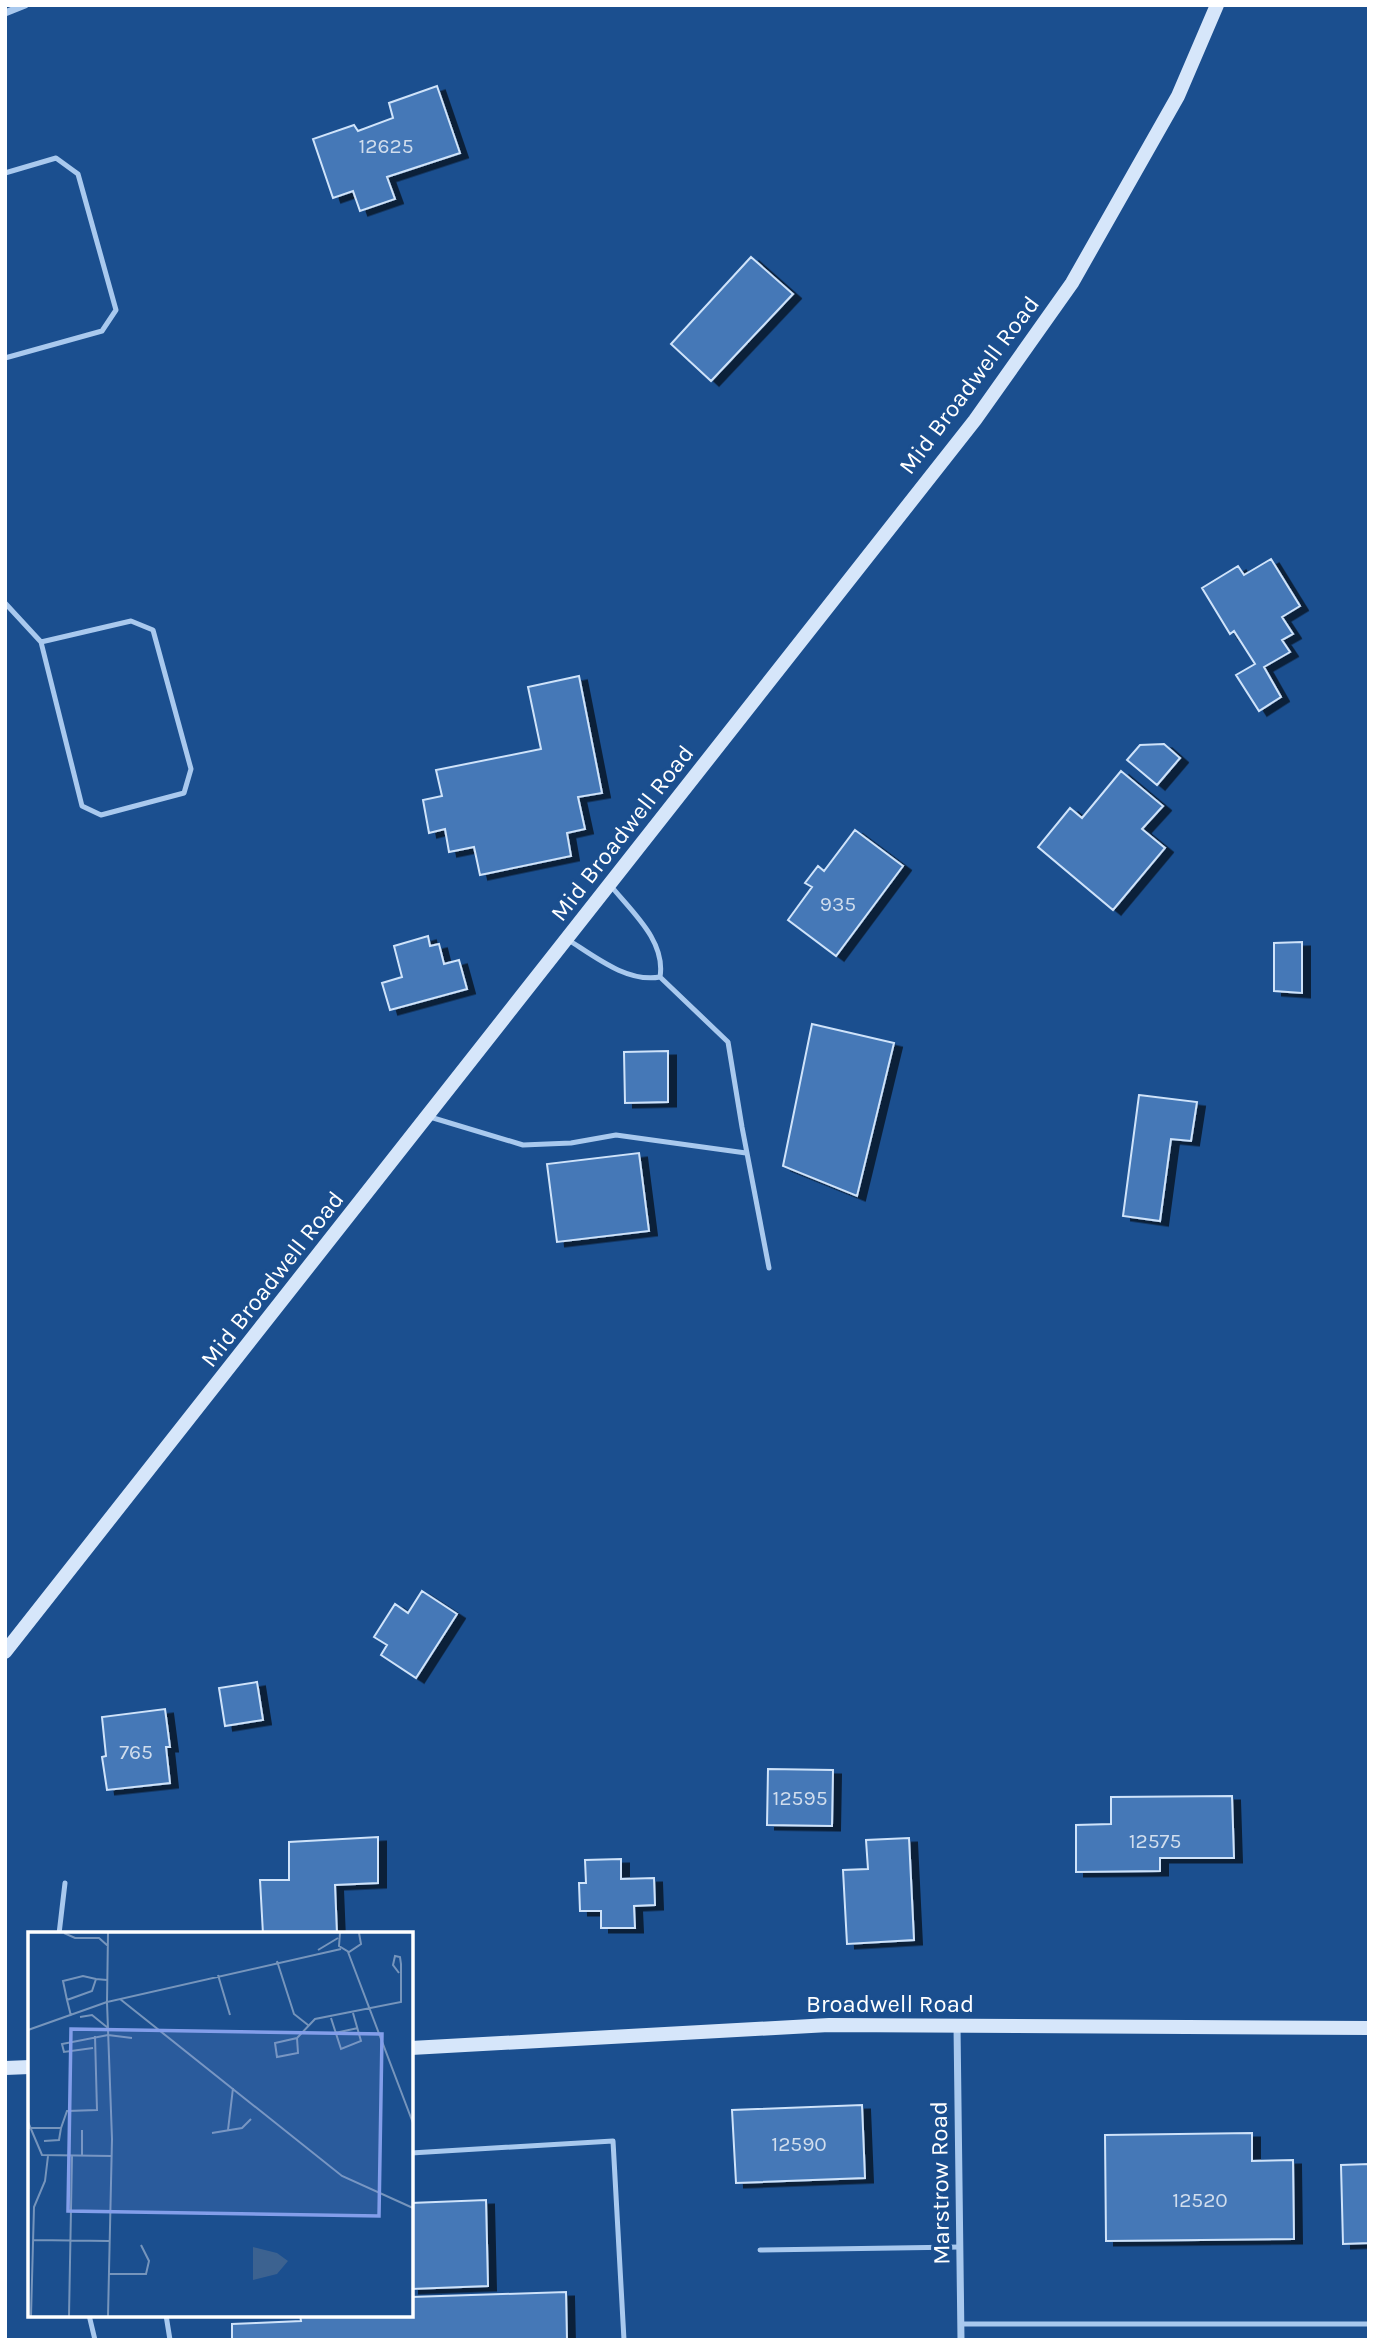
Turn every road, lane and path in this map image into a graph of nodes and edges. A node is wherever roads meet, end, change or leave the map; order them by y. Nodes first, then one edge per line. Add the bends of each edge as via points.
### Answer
1 (25, 5) edge
2 (1217, 5) edge
3 (5, 13) edge
4 (5, 173) edge
5 (5, 358) edge
6 (5, 603) edge
7 (41, 642) junction
8 (610, 885) junction
9 (567, 939) junction
10 (660, 977) junction
11 (428, 1116) junction
12 (747, 1153) junction
13 (769, 1268) dead end
14 (5, 1652) edge
15 (65, 1883) dead end
16 (58, 1932) edge
17 (957, 2026) junction
18 (1369, 2028) edge
19 (413, 2048) edge
20 (28, 2067) edge
21 (5, 2068) edge
22 (413, 2153) edge
23 (961, 2247) junction
24 (760, 2250) dead end
25 (89, 2317) edge
26 (166, 2317) edge
27 (961, 2324) junction
28 (1369, 2324) edge
29 (95, 2340) edge
30 (170, 2340) edge
31 (624, 2340) edge
32 (961, 2340) edge

1 - 3 street
2 - 8 street, Mid Broadwell Road via 1178,96 1072,283 975,420
4 - 5 lane via 56,158 78,174 116,310 102,331
6 - 7 lane
7 - 7 lane via 82,806 101,815 184,793 191,769 153,630 131,621
8 - 9 street, Mid Broadwell Road
8 - 10 lane via 653,939
9 - 10 lane via 617,970 650,979
9 - 11 street, Mid Broadwell Road
10 - 12 lane via 729,1042
11 - 12 lane via 523,1145 616,1135
11 - 14 street, Mid Broadwell Road
12 - 13 lane
15 - 16 lane
17 - 18 street, Broadwell Road
17 - 19 street, Broadwell Road via 829,2025
17 - 23 street, Marstrow Road
20 - 21 street
22 - 31 lane via 612,2141
23 - 24 lane
23 - 27 street, Marstrow Road
25 - 29 lane
26 - 30 lane
27 - 28 lane
27 - 32 street, Marstrow Road

